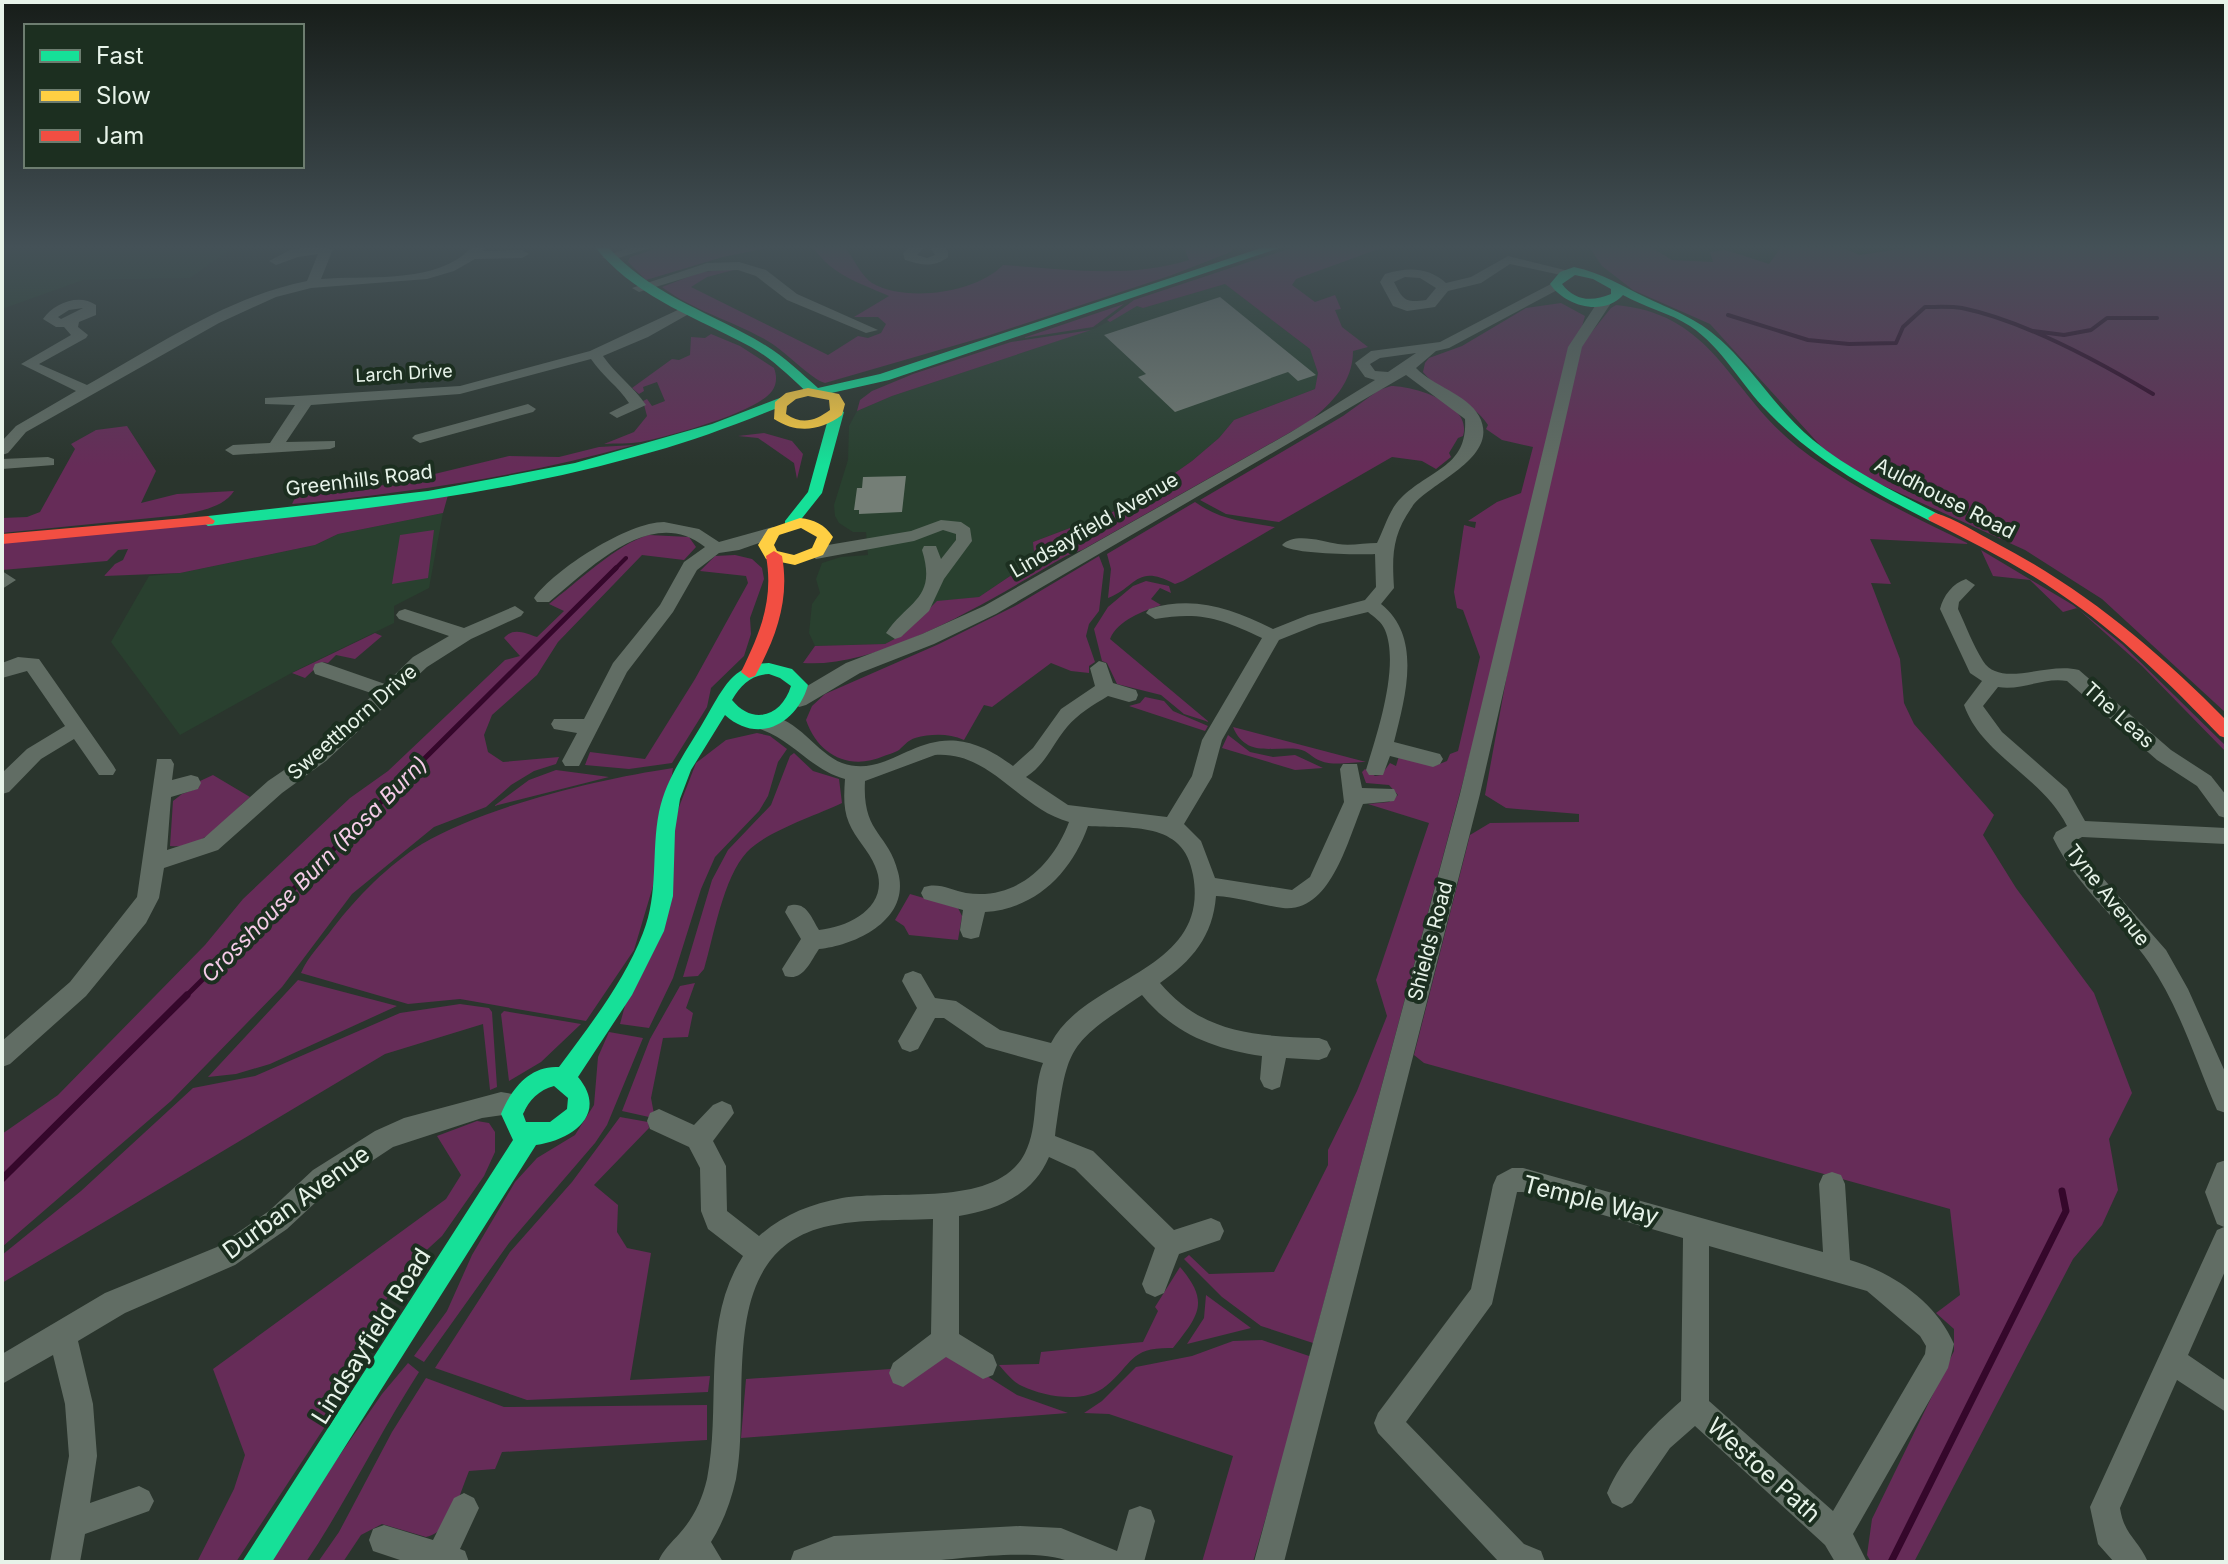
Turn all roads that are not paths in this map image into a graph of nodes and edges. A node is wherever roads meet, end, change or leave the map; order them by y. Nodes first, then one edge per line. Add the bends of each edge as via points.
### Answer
1 (217, 320) edge
2 (668, 320) edge
3 (700, 320) edge
4 (847, 320) edge
5 (1049, 320) edge
6 (1494, 320) edge
7 (1594, 320) edge
8 (1688, 320) edge
9 (72, 322) dead end
10 (871, 330) dead end
11 (1430, 349) junction
12 (1382, 353) junction
13 (595, 354) junction
14 (784, 367) junction
15 (1363, 367) junction
16 (1407, 367) junction
17 (884, 377) junction
18 (1391, 378) junction
19 (1428, 388) junction
20 (460, 390) junction
21 (88, 391) junction
22 (816, 392) junction
23 (786, 399) junction
24 (270, 401) dead end
25 (307, 401) junction
26 (1348, 401) junction
27 (837, 408) junction
28 (528, 409) dead end
29 (617, 413) dead end
30 (794, 424) junction
31 (473, 425) junction
32 (716, 430) junction
33 (420, 438) dead end
34 (330, 444) dead end
35 (276, 446) junction
36 (2, 450) edge
37 (233, 450) dead end
38 (825, 452) junction
39 (48, 462) dead end
40 (2, 464) edge
41 (815, 493) junction
42 (782, 528) junction
43 (820, 529) junction
44 (2, 539) edge
45 (927, 543) junction
46 (859, 545) junction
47 (1290, 545) dead end
48 (724, 547) junction
49 (1383, 548) junction
50 (956, 549) junction
51 (813, 555) junction
52 (772, 556) junction
53 (937, 576) junction
54 (2, 577) edge
55 (2, 583) edge
56 (1966, 585) dead end
57 (781, 593) junction
58 (543, 598) dead end
59 (1371, 605) junction
60 (515, 612) dead end
61 (1155, 613) dead end
62 (405, 615) dead end
63 (773, 627) junction
64 (895, 633) dead end
65 (465, 635) junction
66 (1273, 636) junction
67 (853, 668) junction
68 (1099, 668) dead end
69 (322, 669) dead end
70 (2, 671) edge
71 (749, 672) junction
72 (790, 674) junction
73 (1993, 680) junction
74 (1105, 688) junction
75 (388, 692) junction
76 (1129, 695) dead end
77 (724, 702) junction
78 (796, 704) junction
79 (756, 723) junction
80 (561, 724) dead end
81 (590, 727) junction
82 (76, 729) junction
83 (2226, 731) edge
84 (796, 737) junction
85 (1382, 747) junction
86 (692, 754) junction
87 (1433, 759) dead end
88 (572, 761) dead end
89 (164, 764) dead end
90 (1350, 769) dead end
91 (106, 770) dead end
92 (1376, 770) dead end
93 (855, 774) junction
94 (1013, 776) junction
95 (191, 783) dead end
96 (2, 786) edge
97 (163, 791) junction
98 (1387, 795) dead end
99 (1354, 796) junction
100 (2226, 810) edge
101 (1081, 817) junction
102 (1172, 826) junction
103 (2079, 829) junction
104 (2226, 836) edge
105 (155, 863) junction
106 (1207, 886) junction
107 (932, 893) dead end
108 (975, 903) junction
109 (796, 912) dead end
110 (971, 930) dead end
111 (813, 940) junction
112 (793, 969) dead end
113 (1143, 980) junction
114 (913, 981) dead end
115 (929, 1008) junction
116 (910, 1041) dead end
117 (1275, 1047) junction
118 (1319, 1049) dead end
119 (1055, 1055) junction
120 (2, 1056) edge
121 (565, 1077) junction
122 (1272, 1079) dead end
123 (2226, 1102) edge
124 (515, 1104) junction
125 (722, 1113) dead end
126 (659, 1121) dead end
127 (528, 1137) junction
128 (698, 1139) junction
129 (1043, 1143) junction
130 (2226, 1172) edge
131 (1832, 1184) dead end
132 (946, 1205) junction
133 (2226, 1215) edge
134 (1696, 1228) junction
135 (1211, 1231) dead end
136 (2226, 1239) edge
137 (1170, 1244) junction
138 (760, 1253) junction
139 (1837, 1269) junction
140 (1155, 1284) dead end
141 (62, 1333) junction
142 (945, 1341) junction
143 (2172, 1360) junction
144 (983, 1365) dead end
145 (2, 1370) edge
146 (903, 1373) dead end
147 (2226, 1398) edge
148 (1695, 1407) junction
149 (1622, 1493) dead end
150 (139, 1501) dead end
151 (464, 1508) dead end
152 (1140, 1521) dead end
153 (73, 1523) junction
154 (1836, 1534) junction
155 (384, 1540) dead end
156 (691, 1555) edge
157 (915, 1555) edge
158 (447, 1560) edge
159 (1517, 1560) edge
160 (65, 1562) edge
161 (256, 1562) edge
162 (805, 1562) edge
163 (1108, 1562) edge
164 (1129, 1562) edge
165 (1269, 1562) edge
166 (1852, 1562) edge
167 (2133, 1562) edge

1 - 21 street
2 - 13 street, Larch Drive
3 - 14 street via 759,346
4 - 10 street
5 - 17 street
6 - 11 street, Lindsayfield Avenue
7 - 165 street, Shields Road via 1575,347 1470,794
8 - 83 street, Auldhouse Road via 1702,328 1781,420 1838,465 2036,571 2111,621
9 - 21 street via 71,329 81,335 28,364
11 - 12 street, Lindsayfield Avenue
11 - 16 street, Lindsayfield Avenue
12 - 15 street via 1366,357
12 - 16 street via 1399,357
13 - 20 street, Larch Drive
13 - 29 street via 638,405
14 - 22 street
14 - 23 street
15 - 18 street
15 - 26 street
16 - 18 street, Lindsayfield Avenue
16 - 19 street
17 - 22 street
17 - 27 street
18 - 19 street
18 - 26 street, Lindsayfield Avenue
19 - 49 street via 1468,412 1475,423 1474,436 1457,466 1406,502
20 - 25 street, Larch Drive
20 - 31 street
21 - 36 street via 21,429
22 - 23 street, Greenhills Road
22 - 27 street via 834,397
23 - 30 street via 778,411
23 - 32 street, Greenhills Road
24 - 25 street, Larch Drive
25 - 35 street
26 - 67 street, Lindsayfield Avenue via 990,610
27 - 30 street, Greenhills Road via 819,424
27 - 38 street
28 - 31 street
30 - 32 street, Greenhills Road
30 - 38 street
31 - 33 street
32 - 44 street, Greenhills Road via 539,475 376,502
34 - 35 street
35 - 37 street
38 - 41 street
39 - 40 street
41 - 42 street
41 - 43 street
42 - 43 street
42 - 48 street
42 - 52 street via 766,545
43 - 46 street
43 - 51 street via 825,543
45 - 46 street
45 - 50 street via 943,552
45 - 50 street via 941,525 960,529 965,537
45 - 53 street
46 - 51 street
47 - 49 street via 1322,536 1339,550
48 - 52 street
48 - 58 street via 690,530 646,528
48 - 81 street via 690,566 667,608 620,668
49 - 59 street via 1385,588
50 - 53 street
51 - 52 street via 793,561
51 - 57 street
52 - 57 street
53 - 64 street via 926,603
54 - 55 street via 7,580
56 - 73 street via 1949,609 1977,668
57 - 63 street
59 - 66 street
59 - 85 street via 1392,624 1399,643
60 - 65 street, Sweetthorn Drive via 491,632
61 - 66 street via 1184,597
62 - 65 street
63 - 71 street
63 - 72 street via 776,652
65 - 75 street, Sweetthorn Drive via 420,662
66 - 102 street via 1212,740 1202,777
67 - 72 street, Lindsayfield Avenue
67 - 78 street, Lindsayfield Avenue
68 - 74 street
69 - 75 street
70 - 82 street via 32,664
71 - 72 street via 774,669
71 - 77 street via 731,685
72 - 78 street via 800,685
73 - 100 street, The Leas via 2013,683 2054,672 2072,675 2164,755 2204,781
73 - 103 street via 1973,705 1975,715 2059,793
74 - 76 street
74 - 94 street via 1067,714 1042,754
75 - 105 street, Sweetthorn Drive via 211,844
77 - 79 street via 732,717
77 - 86 street
78 - 79 street via 779,718
78 - 84 street
79 - 84 street
79 - 86 street via 711,740
80 - 81 street
81 - 88 street
82 - 91 street
82 - 96 street via 34,754
84 - 93 street via 820,762
85 - 87 street
85 - 92 street
86 - 121 street via 667,811 664,898 653,933 626,986
89 - 97 street
90 - 99 street
93 - 94 street via 945,747 980,754
93 - 111 street via 859,823 889,875 886,900 854,933
94 - 101 street via 1041,801
95 - 97 street
97 - 105 street
98 - 99 street
99 - 106 street via 1318,883 1302,899
101 - 102 street
101 - 108 street via 1068,850 1042,879 1012,897
102 - 106 street via 1199,855
103 - 104 street, Tyne Avenue
103 - 123 street, Tyne Avenue via 2063,838 2066,846 2158,957
105 - 120 street via 148,898 138,916 78,989
106 - 113 street via 1193,939
107 - 108 street
108 - 110 street
109 - 111 street
111 - 112 street
113 - 117 street via 1170,1011 1197,1029
113 - 119 street via 1075,1029
114 - 115 street
115 - 116 street
115 - 119 street via 948,1008 994,1039
117 - 118 street
117 - 122 street
119 - 129 street
121 - 124 street via 536,1081
121 - 127 street via 579,1090 572,1120 551,1135
124 - 127 street via 513,1124
124 - 141 street, Durban Avenue via 482,1107 384,1139 322,1179 255,1238 226,1256 115,1303
125 - 128 street
126 - 128 street
127 - 161 street, Lindsayfield Road
128 - 138 street via 713,1166 717,1220
129 - 132 street via 1036,1162 1007,1189
129 - 137 street via 1084,1160
130 - 133 street via 2218,1192
131 - 139 street
132 - 138 street via 821,1214 782,1232
132 - 142 street
134 - 139 street, Temple Way
134 - 148 street, Westoe Path
134 - 159 street, Temple Way via 1523,1180 1506,1185 1483,1295 1388,1423
135 - 137 street
136 - 143 street
137 - 140 street
138 - 156 street via 741,1286 733,1325 722,1479
139 - 154 street, Temple Way via 1874,1280 1930,1326 1940,1344 1938,1358
141 - 145 street, Durban Avenue
141 - 153 street via 79,1404 83,1456
142 - 144 street
142 - 146 street
143 - 147 street
143 - 167 street via 2105,1507 2109,1533
148 - 149 street via 1660,1438
148 - 154 street, Westoe Path
150 - 153 street
151 - 158 street
152 - 164 street
153 - 160 street
154 - 166 street, Westoe Path
155 - 158 street
157 - 162 street via 834,1551
157 - 163 street via 1020,1541 1061,1543

